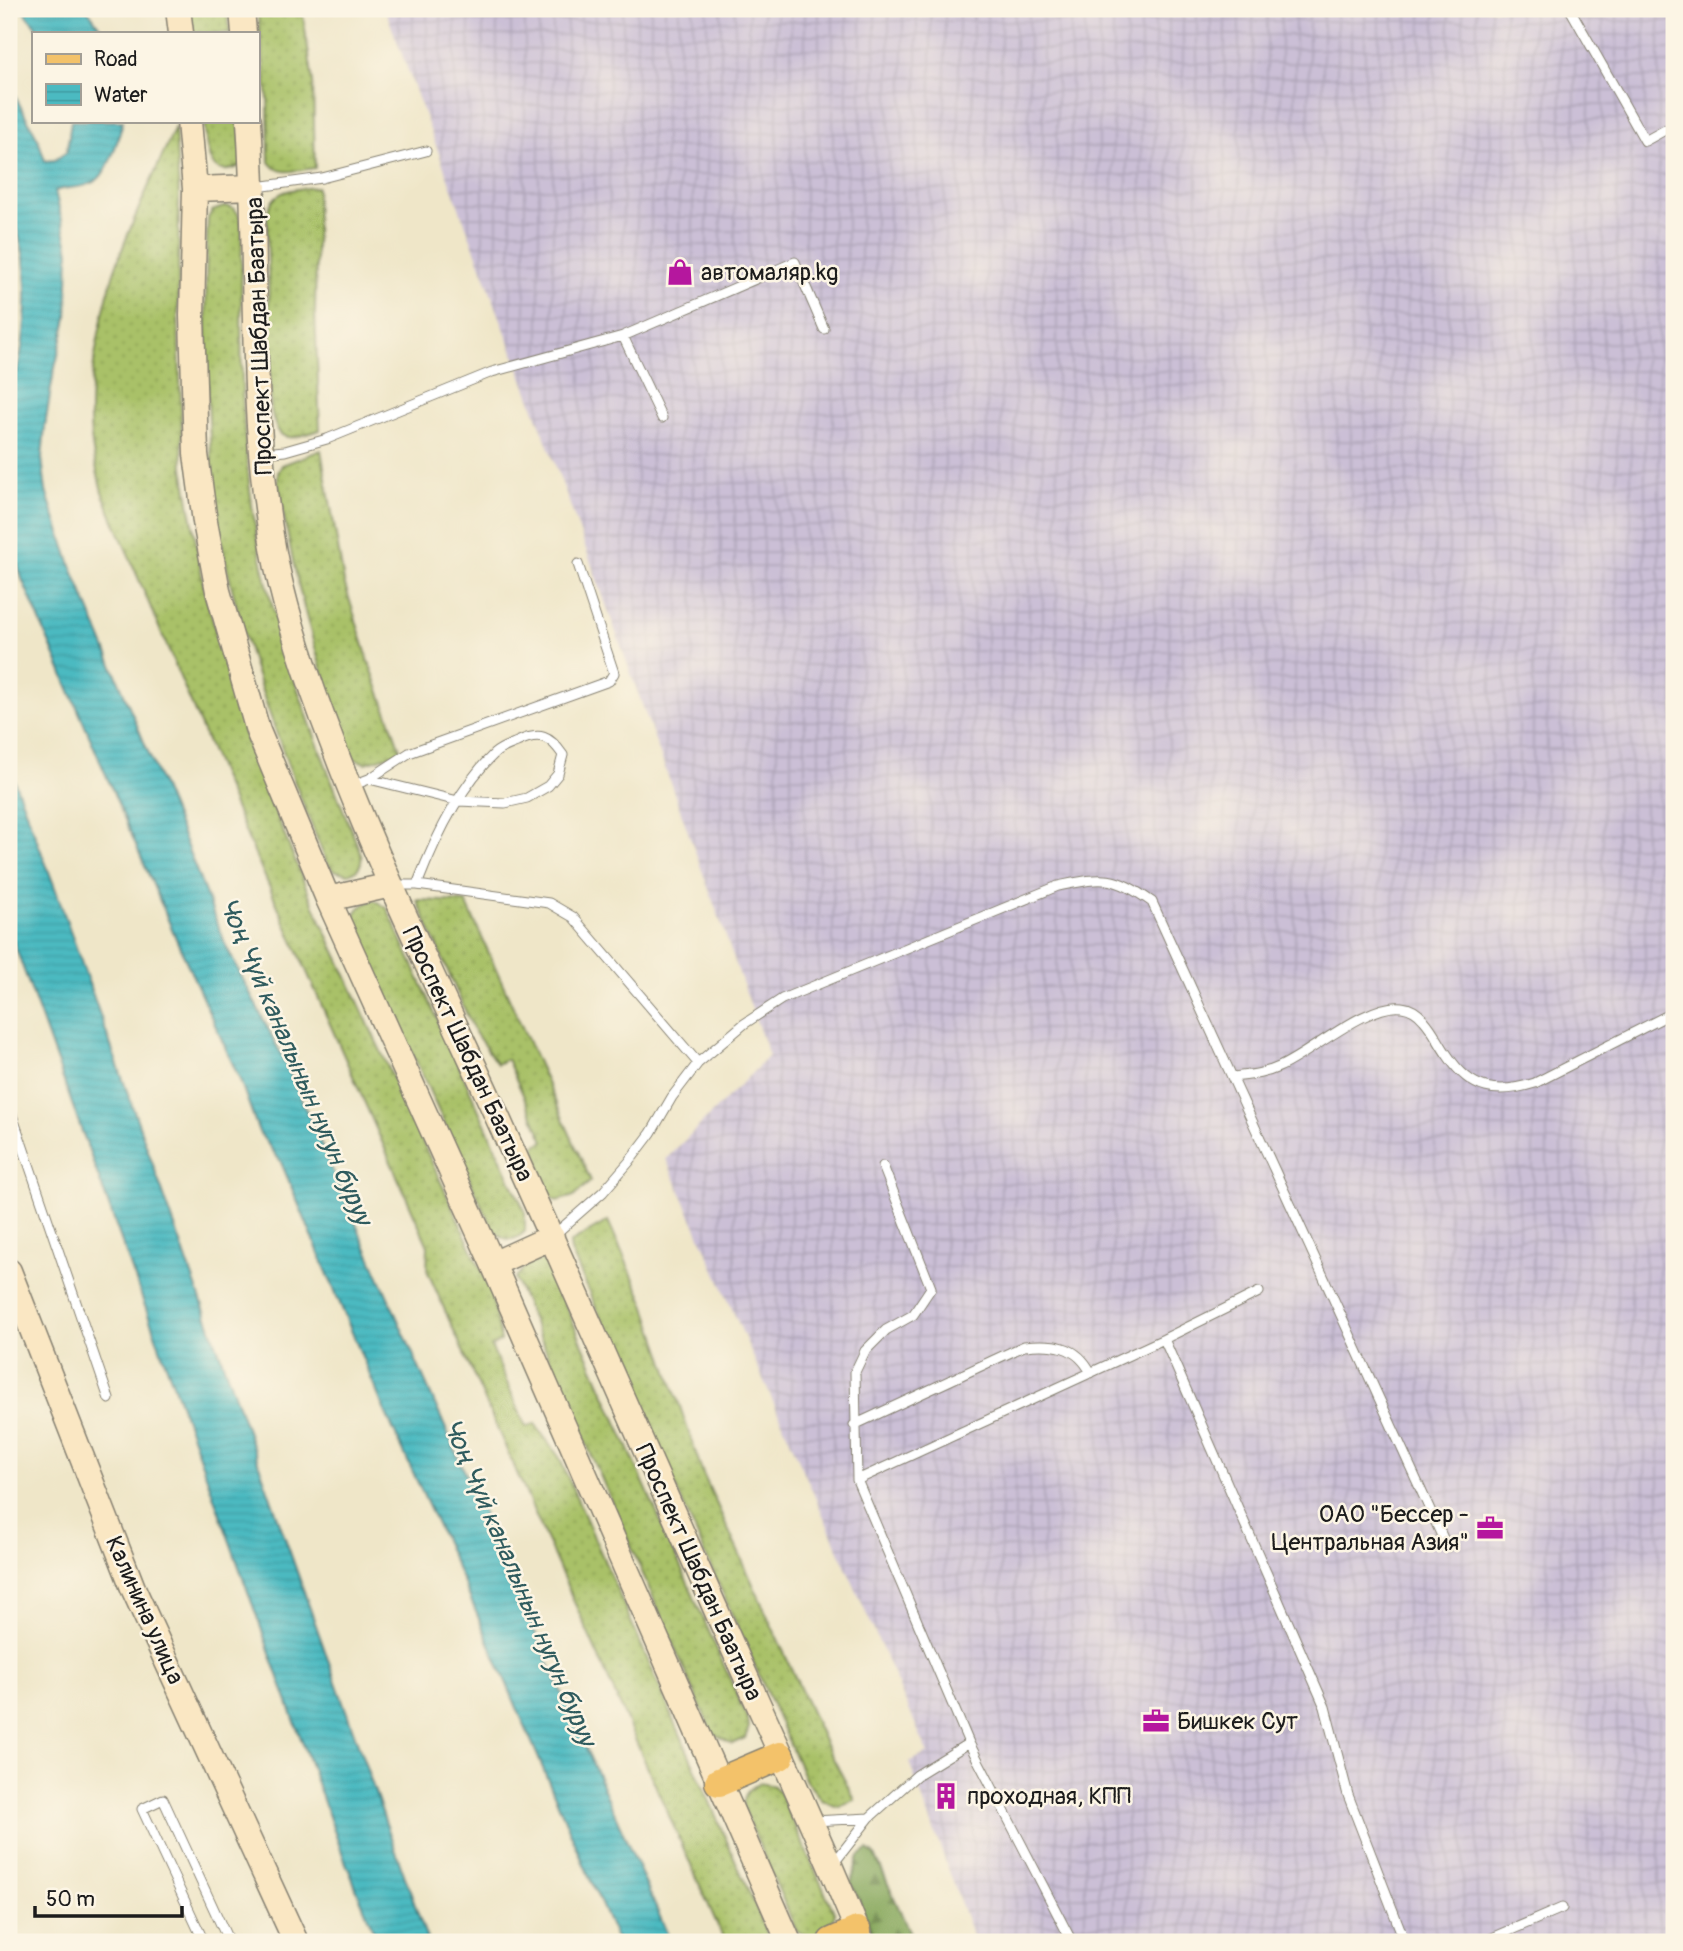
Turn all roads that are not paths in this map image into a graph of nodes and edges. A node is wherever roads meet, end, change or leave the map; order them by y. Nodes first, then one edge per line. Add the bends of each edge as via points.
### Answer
1 (178, 9) edge
2 (242, 9) edge
3 (1570, 9) edge
4 (181, 32) edge
5 (244, 32) edge
6 (189, 122) edge
7 (249, 122) edge
8 (1674, 125) edge
9 (426, 151) dead end
10 (254, 187) junction
11 (195, 189) junction
12 (824, 329) dead end
13 (624, 335) junction
14 (662, 418) dead end
15 (260, 453) junction
16 (578, 564) dead end
17 (359, 783) junction
18 (458, 801) junction
19 (391, 885) junction
20 (417, 885) junction
21 (328, 899) junction
22 (1674, 1012) edge
23 (698, 1063) junction
24 (1233, 1077) junction
25 (9, 1106) edge
26 (883, 1166) dead end
27 (552, 1237) junction
28 (493, 1264) junction
29 (9, 1271) edge
30 (1259, 1292) dead end
31 (1164, 1339) junction
32 (1091, 1373) junction
33 (109, 1399) dead end
34 (854, 1425) junction
35 (857, 1480) junction
36 (1447, 1547) dead end
37 (969, 1743) junction
38 (780, 1756) junction
39 (719, 1782) junction
40 (869, 1818) junction
41 (810, 1822) junction
42 (830, 1867) junction
43 (1562, 1908) dead end
44 (860, 1936) edge
45 (204, 1942) edge
46 (229, 1942) edge
47 (296, 1942) edge
48 (789, 1942) edge
49 (832, 1942) edge
50 (1072, 1942) edge
51 (1405, 1942) edge
52 (1483, 1942) edge

1 - 4 main road
2 - 5 main road
3 - 8 lane via 1645,142
6 - 11 main road
7 - 10 main road, Проспект Шабдан Баатыра
9 - 10 lane via 322,178
10 - 11 main road
10 - 15 main road, Проспект Шабдан Баатыра
11 - 21 main road via 196,454 213,568 258,731
12 - 13 lane via 795,262
13 - 14 lane
13 - 15 lane via 492,372 327,439
15 - 17 main road, Проспект Шабдан Баатыра via 278,569 293,630 314,694
16 - 17 lane via 614,673 609,681 409,753
17 - 18 lane
17 - 19 main road, Проспект Шабдан Баатыра
18 - 18 lane via 505,803 527,798 548,786 558,774 563,755 552,739 525,738 496,752 465,786
18 - 20 lane
19 - 20 lane
19 - 21 main road
19 - 27 main road, Проспект Шабдан Баатыра
20 - 23 lane via 562,908
21 - 28 main road
22 - 24 lane via 1515,1089 1494,1090 1462,1074 1433,1030 1418,1013 1404,1007 1387,1007 1364,1017 1264,1074
23 - 24 lane via 782,999 1058,886 1096,878 1117,881 1152,902
23 - 27 lane via 629,1162
24 - 36 lane
25 - 33 lane
26 - 34 lane via 931,1288 913,1315 886,1330 865,1351 855,1372
27 - 28 main road
27 - 38 main road, Проспект Шабдан Баатыра
28 - 39 main road
29 - 47 main road, Калинина улица via 133,1588
30 - 31 lane
31 - 32 lane
31 - 51 lane via 1325,1707 1348,1796
32 - 34 lane via 1084,1359 1068,1349 1024,1346
32 - 35 lane
34 - 35 lane
35 - 37 lane
37 - 40 lane via 917,1775
37 - 50 lane
38 - 39 main road
38 - 41 main road, Проспект Шабдан Баатыра
39 - 48 main road
40 - 41 lane
40 - 42 lane
41 - 42 main road, Проспект Шабдан Баатыра
42 - 44 main road, Проспект Шабдан Баатыра
43 - 52 lane
44 - 49 main road
45 - 46 lane via 142,1809 163,1799

